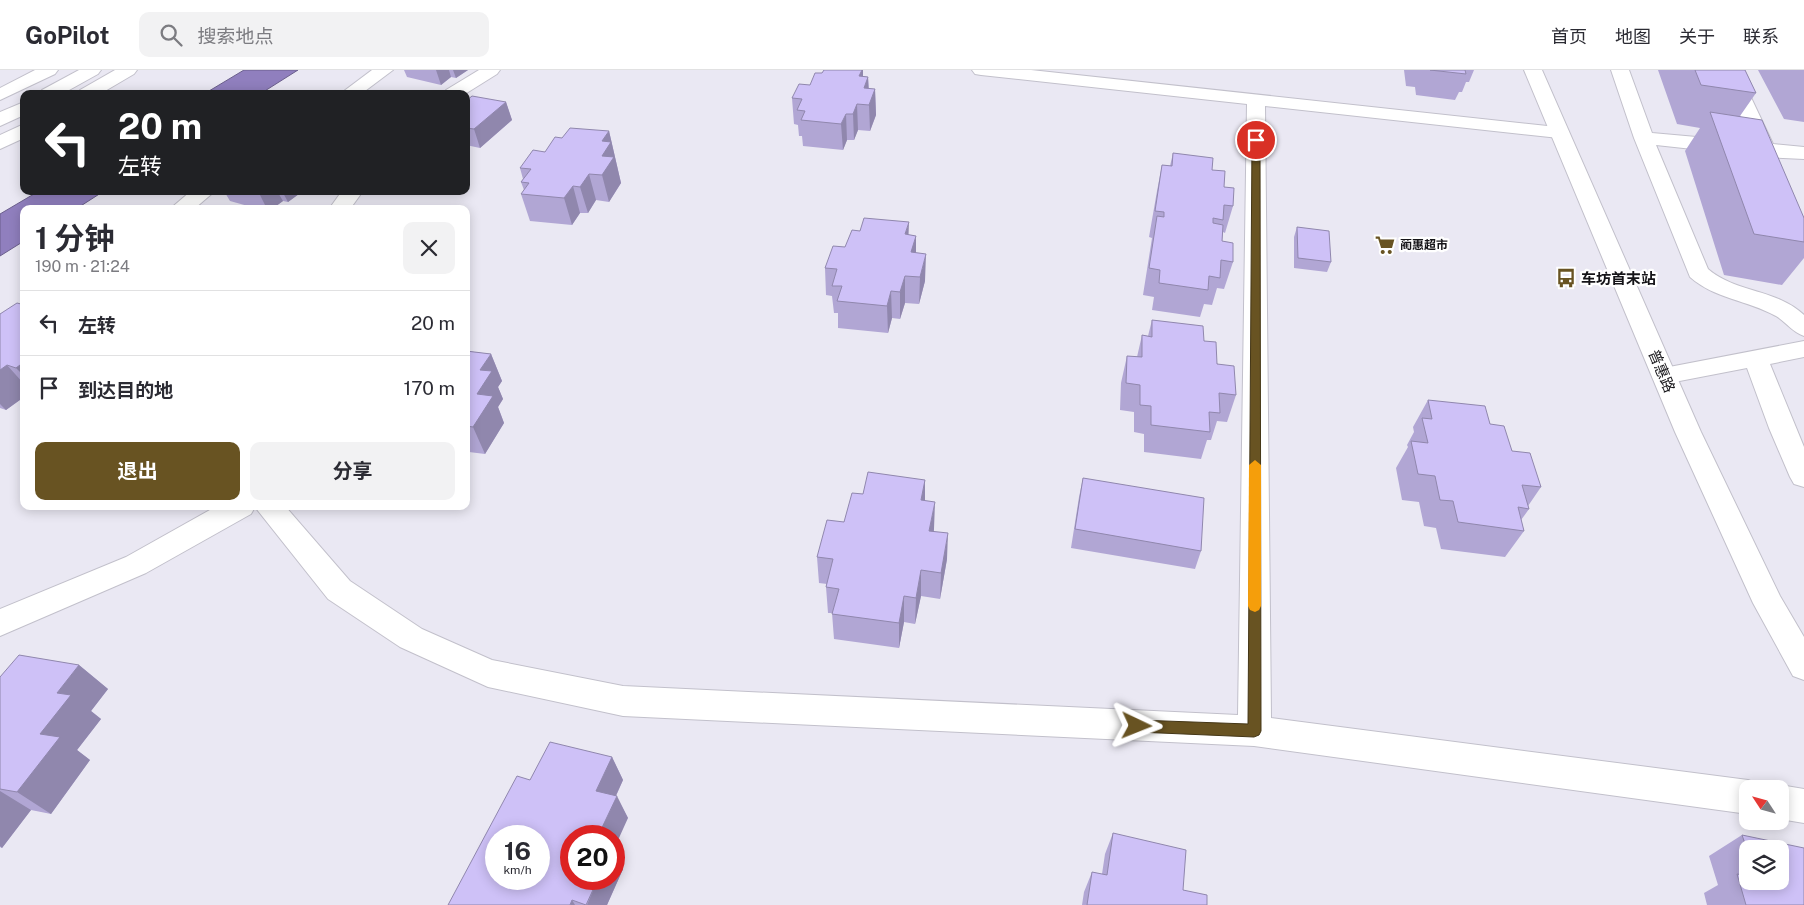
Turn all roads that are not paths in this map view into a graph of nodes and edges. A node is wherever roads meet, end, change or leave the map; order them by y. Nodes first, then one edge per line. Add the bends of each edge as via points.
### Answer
1 (49, 70) edge
2 (92, 70) edge
3 (128, 70) edge
4 (384, 70) edge
5 (491, 70) edge
6 (981, 70) edge
7 (1533, 70) edge
8 (1620, 70) edge
9 (1729, 70) edge
10 (55, 90) edge
11 (93, 90) edge
12 (356, 90) edge
13 (458, 90) edge
14 (0, 96) edge
15 (1256, 100) junction
16 (20, 109) edge
17 (0, 120) edge
18 (20, 132) edge
19 (1559, 132) junction
20 (1644, 138) junction
21 (0, 143) edge
22 (1804, 153) edge
23 (1769, 158) junction
24 (200, 195) edge
25 (350, 195) edge
26 (186, 205) edge
27 (342, 205) edge
28 (1804, 328) edge
29 (1804, 349) edge
30 (1756, 358) junction
31 (1664, 376) junction
32 (1804, 477) edge
33 (234, 510) edge
34 (271, 510) edge
35 (0, 623) edge
36 (1804, 666) edge
37 (1254, 731) junction
38 (1739, 796) edge
39 (1789, 804) edge
40 (1804, 806) edge

1 - 14 main road
2 - 10 main road
3 - 11 main road
4 - 12 main road
5 - 13 main road
6 - 15 main road
7 - 19 main road, 普惠路
8 - 20 main road
9 - 23 main road
15 - 19 main road
15 - 37 main road
16 - 17 main road
18 - 21 main road
19 - 31 main road, 普惠路
20 - 23 main road
20 - 28 main road via 1698,272 1718,287 1785,311
22 - 23 main road
24 - 26 main road
25 - 27 main road
29 - 30 main road
30 - 31 main road
30 - 32 main road
31 - 36 main road, 普惠路 via 1768,604
33 - 35 main road via 136,565
34 - 37 main road via 339,590 411,638 488,673 623,701
37 - 38 main road
39 - 40 main road

